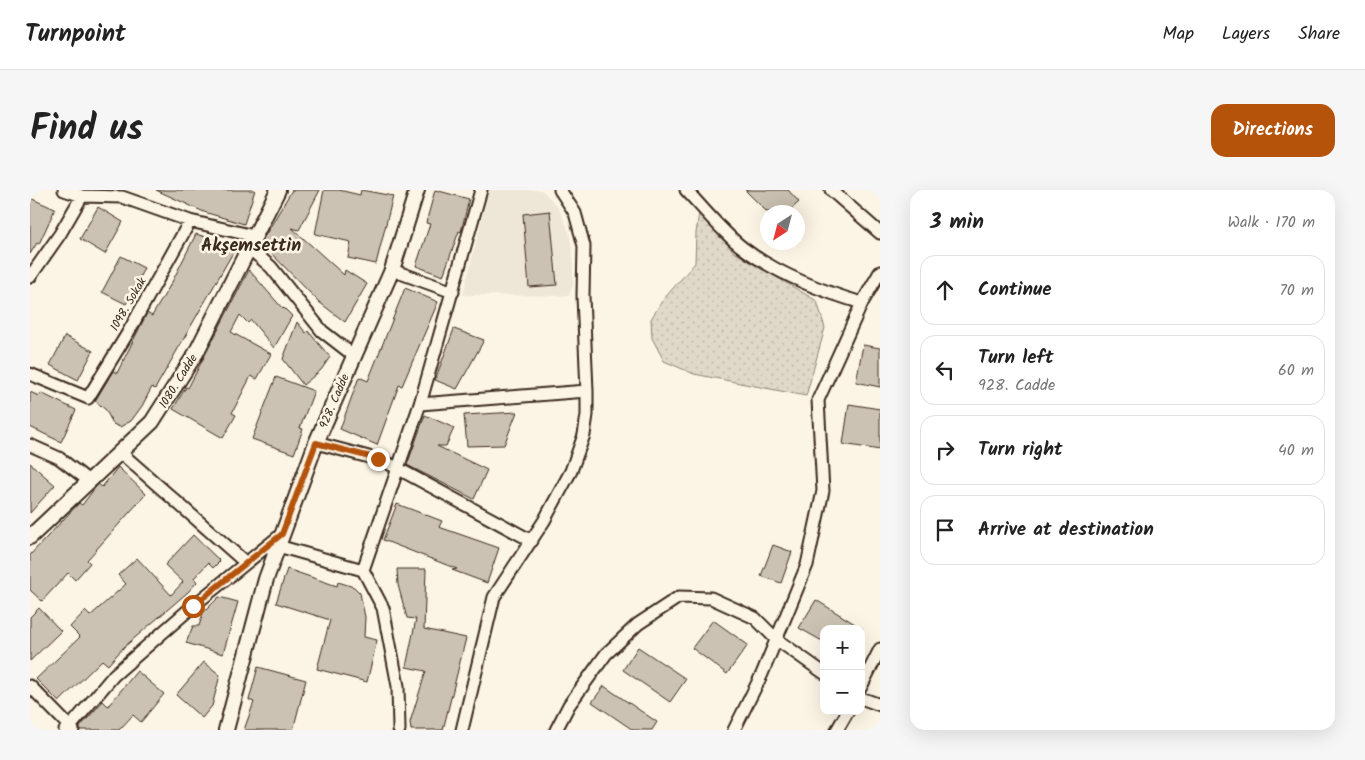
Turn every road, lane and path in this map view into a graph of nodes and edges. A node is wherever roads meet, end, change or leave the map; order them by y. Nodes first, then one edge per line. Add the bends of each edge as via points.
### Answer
1 (64, 190) edge
2 (278, 190) edge
3 (417, 190) edge
4 (482, 190) edge
5 (560, 190) edge
6 (686, 190) edge
7 (831, 190) edge
8 (117, 193) edge
9 (82, 196) junction
10 (190, 221) junction
11 (880, 233) edge
12 (252, 242) junction
13 (392, 270) junction
14 (880, 272) edge
15 (30, 277) edge
16 (452, 292) junction
17 (862, 303) junction
18 (353, 355) junction
19 (30, 374) edge
20 (587, 391) junction
21 (420, 404) junction
22 (316, 443) junction
23 (30, 445) edge
24 (121, 453) junction
25 (398, 469) junction
26 (89, 481) junction
27 (30, 537) edge
28 (280, 540) junction
29 (532, 541) junction
30 (246, 563) junction
31 (364, 570) junction
32 (776, 639) junction
33 (880, 650) edge
34 (820, 670) edge
35 (865, 678) edge
36 (30, 686) edge
37 (865, 699) edge
38 (880, 704) edge
39 (846, 715) edge
40 (69, 729) edge
41 (226, 730) edge
42 (399, 730) edge
43 (462, 730) edge
44 (556, 730) edge
45 (734, 730) edge
46 (838, 730) edge

1 - 9 street
2 - 12 street, 1080. Cadde
3 - 13 street, 928. Cadde
4 - 16 street
5 - 20 street via 575,213 584,246
6 - 17 street via 743,248 824,292
7 - 11 street
8 - 9 street
8 - 10 street
9 - 15 street
10 - 12 street
10 - 19 street, 1098. Sokak via 88,398
12 - 18 street via 322,331
12 - 24 street, 1080. Cadde via 196,353 170,396 152,422
13 - 16 street
13 - 18 street, 928. Cadde
14 - 17 street
16 - 21 street
17 - 32 street via 818,400 823,491 806,565
18 - 22 street, 928. Cadde
20 - 21 street
20 - 29 street via 587,415 578,454
21 - 25 street
22 - 25 street via 372,457
22 - 28 street, 928. Cadde
23 - 26 street via 59,458
24 - 26 street, 1080. Cadde
24 - 30 street
25 - 29 street
25 - 31 street
26 - 27 street, 1080. Cadde
28 - 30 street
28 - 31 street
28 - 41 street, 928. Cadde via 266,579
29 - 43 street via 494,598
30 - 40 street via 114,675
31 - 42 street via 383,608 398,686
32 - 34 street
32 - 44 street via 755,618 711,598 679,597 638,624 606,654 569,705
32 - 45 street
33 - 35 street
36 - 40 street
37 - 38 street
39 - 46 street

